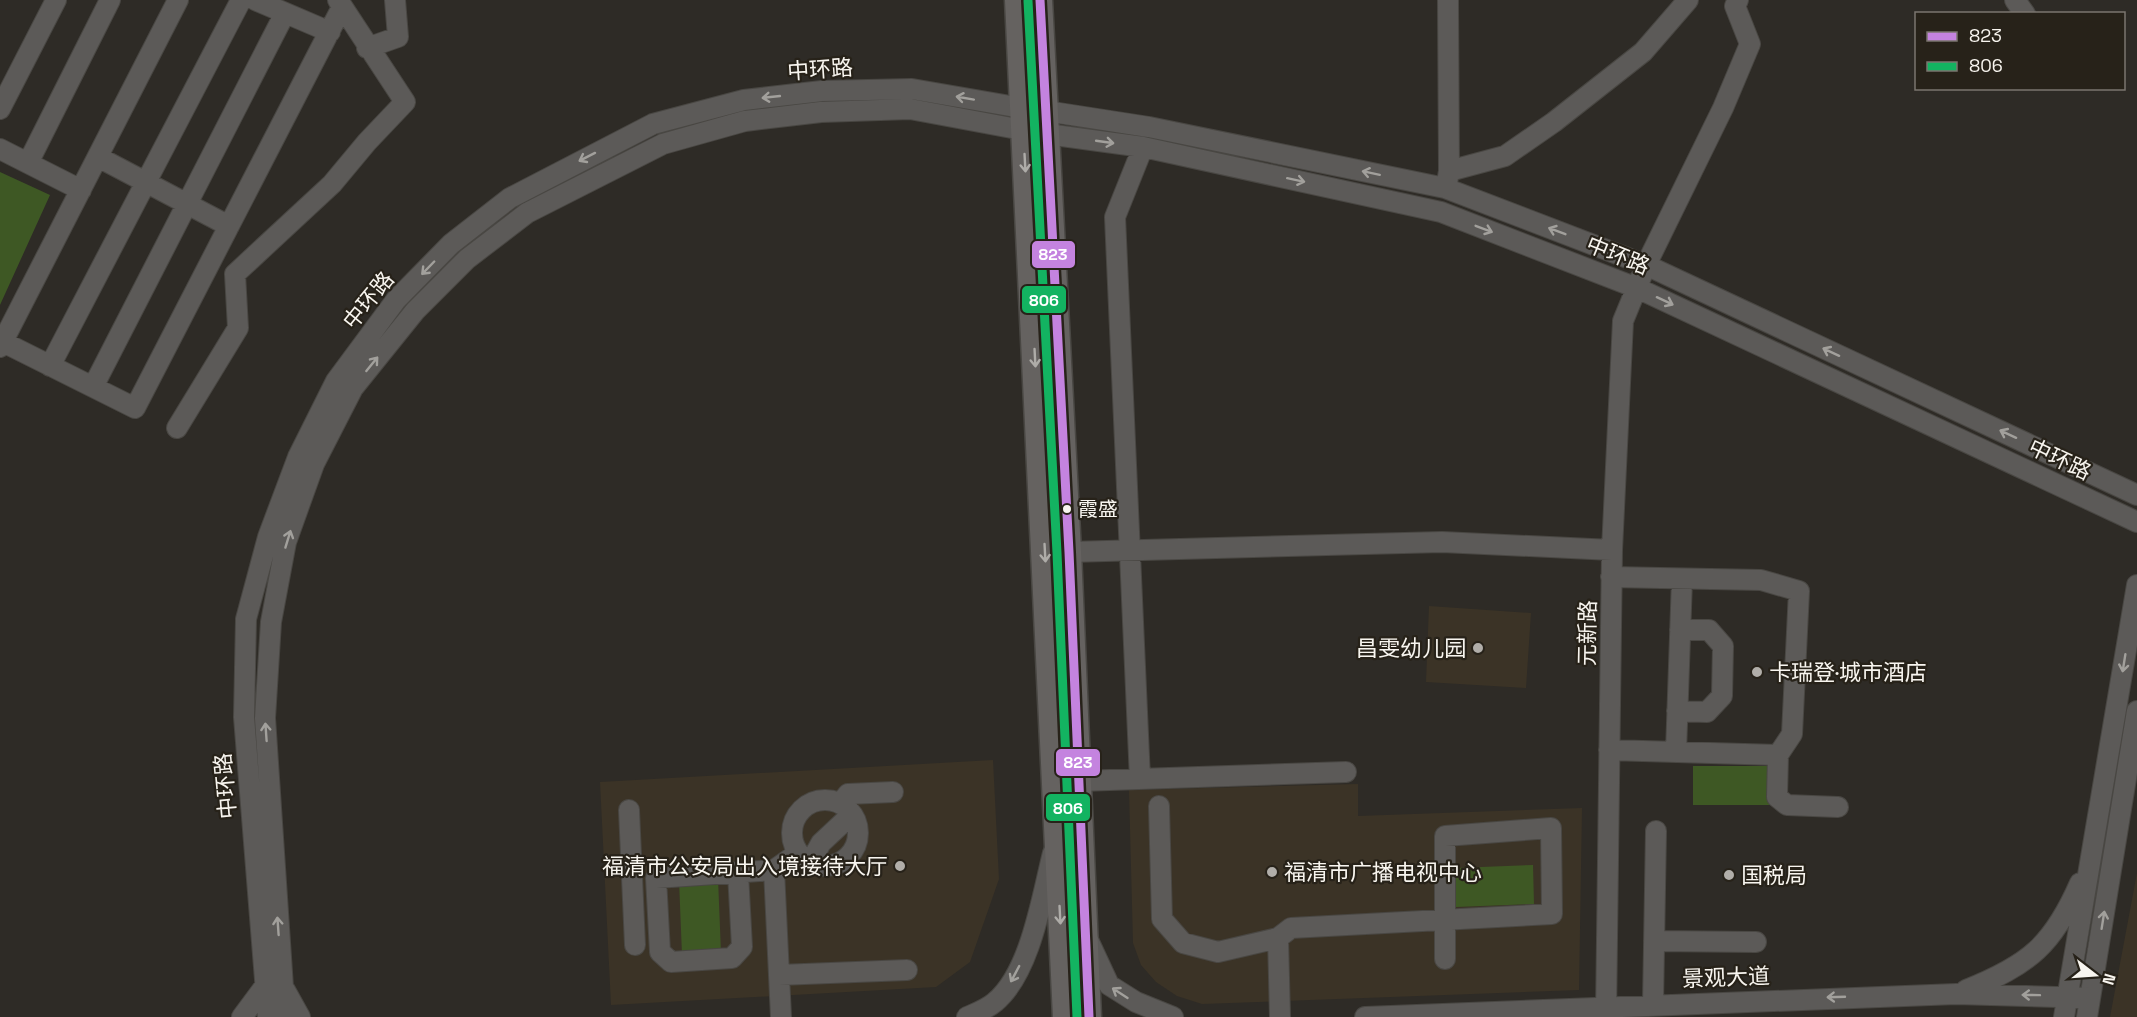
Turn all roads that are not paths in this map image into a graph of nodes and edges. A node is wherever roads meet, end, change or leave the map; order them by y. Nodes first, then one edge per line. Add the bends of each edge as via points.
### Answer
1 (56, 0) edge
2 (110, 0) edge
3 (178, 0) edge
4 (241, 0) edge
5 (255, 0) edge
6 (395, 0) edge
7 (1017, 0) edge
8 (1040, 0) edge
9 (1448, 0) edge
10 (1688, 0) edge
11 (1738, 0) edge
12 (340, 4) edge
13 (285, 13) junction
14 (330, 32) junction
15 (367, 48) junction
16 (0, 109) edge
17 (1035, 120) junction
18 (1143, 147) junction
19 (0, 149) edge
20 (98, 157) junction
21 (28, 163) junction
22 (1447, 179) junction
23 (146, 183) junction
24 (81, 190) junction
25 (187, 204) junction
26 (1441, 212) junction
27 (229, 226) junction
28 (1646, 265) junction
29 (1637, 288) junction
30 (1, 345) edge
31 (50, 366) junction
32 (93, 387) junction
33 (177, 428) dead end
34 (2137, 495) edge
35 (2137, 522) edge
36 (1130, 550) junction
37 (1612, 550) junction
38 (1069, 552) junction
39 (1611, 577) junction
40 (1682, 579) junction
41 (2137, 585) edge
42 (1680, 630) junction
43 (1677, 711) junction
44 (2137, 711) edge
45 (1609, 750) junction
46 (1676, 752) junction
47 (1778, 755) junction
48 (1346, 772) dead end
49 (1140, 779) junction
50 (1080, 781) junction
51 (893, 792) dead end
52 (1159, 806) dead end
53 (1838, 807) dead end
54 (846, 808) junction
55 (629, 810) dead end
56 (1656, 831) dead end
57 (1057, 838) junction
58 (2093, 853) junction
59 (804, 858) junction
60 (774, 870) junction
61 (738, 873) junction
62 (656, 878) junction
63 (632, 879) junction
64 (1083, 904) junction
65 (1445, 920) junction
66 (1278, 938) junction
67 (1654, 941) junction
68 (1756, 942) dead end
69 (635, 945) dead end
70 (1445, 959) dead end
71 (907, 970) dead end
72 (779, 975) junction
73 (274, 985) junction
74 (1956, 994) junction
75 (2068, 996) junction
76 (1653, 1004) junction
77 (2088, 1008) edge
78 (1606, 1011) edge
79 (242, 1017) edge
80 (268, 1017) edge
81 (285, 1017) edge
82 (300, 1017) edge
83 (781, 1017) edge
84 (967, 1017) edge
85 (1065, 1017) edge
86 (1089, 1017) edge
87 (1173, 1017) edge
88 (1280, 1017) edge
89 (1365, 1017) edge
90 (2064, 1017) edge

1 - 16 street
2 - 21 street
3 - 20 street
4 - 23 street
5 - 13 street
6 - 15 street via 398,37
7 - 17 main road
8 - 17 main road
9 - 22 street
10 - 22 street via 1643,52 1554,122 1505,156
11 - 28 street, 元新路 via 1735,6 1750,44
12 - 14 street
12 - 15 street
13 - 14 street
13 - 25 street
14 - 27 street
15 - 33 street via 405,102 333,184 235,274 238,328
17 -> 18 street, 中环路
22 -> 17 street, 中环路 via 1149,127
17 - 38 main road
17 -> 57 main road
17 - 73 street, 中环路 via 912,89 822,91 744,100 653,124 510,198 452,244 396,300 336,381 298,457 268,537 246,619 244,717
18 -> 26 street, 中环路
18 - 36 street via 1115,217
19 - 21 street
20 - 23 street
20 - 24 street
21 - 24 street
22 - 26 street
28 -> 22 street, 中环路
23 - 25 street
23 - 31 street
24 - 30 street
25 - 27 street
25 - 32 street
26 -> 29 street, 中环路
27 - 32 street via 135,408
28 - 29 street, 元新路
34 -> 28 street, 中环路
29 -> 35 street, 中环路
29 - 37 street, 元新路 via 1623,321
30 - 31 street
31 - 32 street
36 - 37 street via 1442,542
36 - 38 street
36 - 49 street
37 - 39 street, 元新路
38 - 50 main road
39 - 40 street
39 - 45 street, 元新路
40 - 42 street
40 - 47 street via 1761,580 1799,591 1792,734
41 -> 58 street
42 - 43 street
42 - 43 street via 1709,630 1723,646 1722,696 1707,712
43 - 46 street
77 -> 44 street
45 - 46 street
45 - 78 street, 元新路
46 - 47 street
47 - 53 street via 1777,796 1787,805
48 - 49 street
49 - 50 street
50 - 64 main road
51 - 54 street via 848,794
52 - 66 street via 1162,919 1183,943 1218,952
54 - 59 street via 821,843
54 - 59 street via 858,831 851,853 832,866
54 - 59 street via 820,799 801,809 791,838
55 - 63 street
56 - 67 street
57 -> 84 street via 1032,935 1013,980 996,1002
57 -> 85 main road
58 - 74 street via 2065,917 2046,942 2004,975
58 - 75 street
59 - 60 street
60 - 61 street
60 - 72 street
61 - 62 street
61 - 62 street via 742,947 732,958 671,962 660,952
62 - 63 street
63 - 69 street
64 - 86 main road
87 -> 64 street via 1136,1002 1109,985 1090,946
65 - 65 street via 1445,836 1551,828 1552,914
65 - 66 street via 1291,928
65 - 70 street
66 - 88 street
67 - 68 street
67 - 76 street
71 - 72 street
72 - 83 street
73 - 79 street
73 - 80 street
73 - 81 street
73 - 82 street
75 -> 74 street, 景观大道
74 -> 76 street, 景观大道
75 - 77 street, 景观大道
75 - 90 street
76 - 78 street, 景观大道
78 - 89 street, 景观大道

